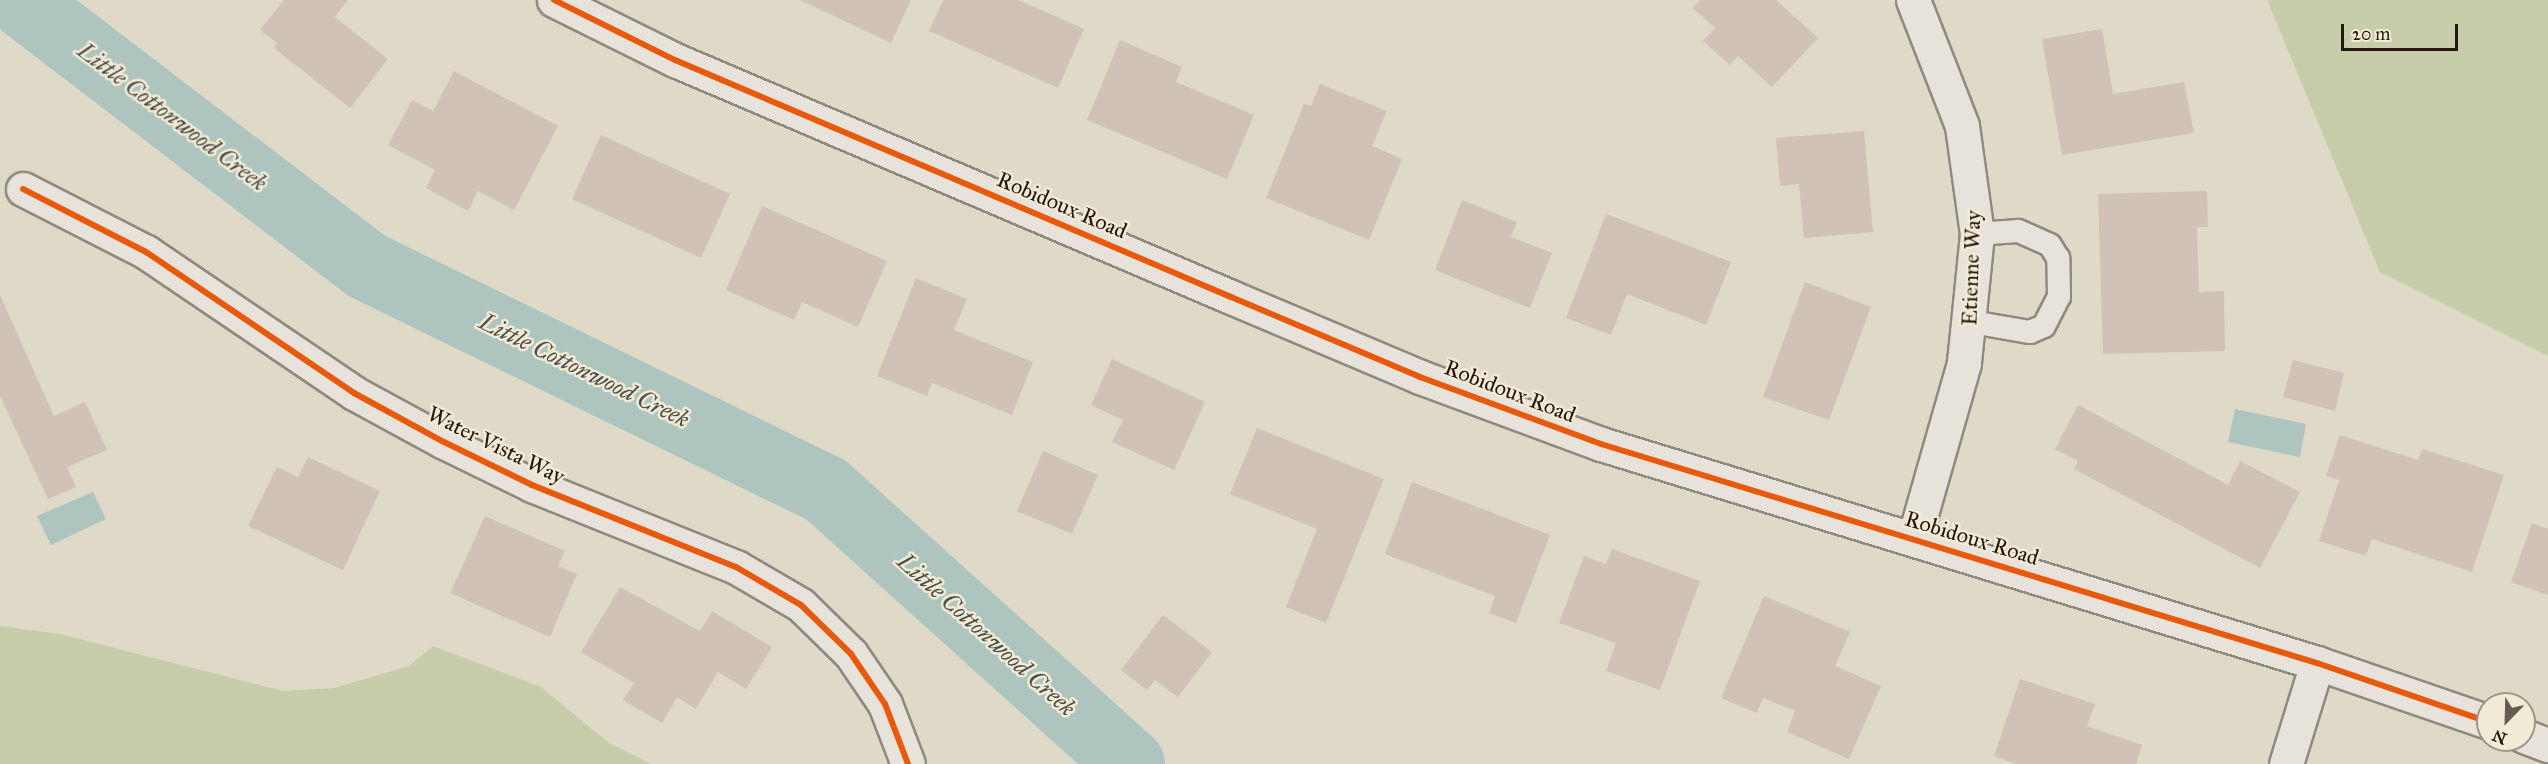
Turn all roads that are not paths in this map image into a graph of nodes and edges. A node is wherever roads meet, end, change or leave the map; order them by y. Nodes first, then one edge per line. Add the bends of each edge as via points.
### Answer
1 (554, 0) edge
2 (1913, 0) edge
3 (23, 189) dead end
4 (1977, 234) junction
5 (1972, 322) junction
6 (1914, 539) junction
7 (2317, 663) junction
8 (2476, 718) edge
9 (908, 764) edge
10 (2286, 764) edge

1 - 6 street, Robidoux Road via 675,60 1420,377 1601,444
2 - 4 street, Etienne Way via 1962,126
3 - 9 street, Water Vista Way via 146,252 354,393 444,442 532,485 736,567 801,605 851,654 885,704
4 - 5 street, Etienne Way
4 - 5 lane via 2018,231 2050,245 2058,258 2059,297 2044,326 2030,332
5 - 6 street, Etienne Way
6 - 7 street, Robidoux Road
7 - 8 street, Robidoux Road
7 - 10 street

